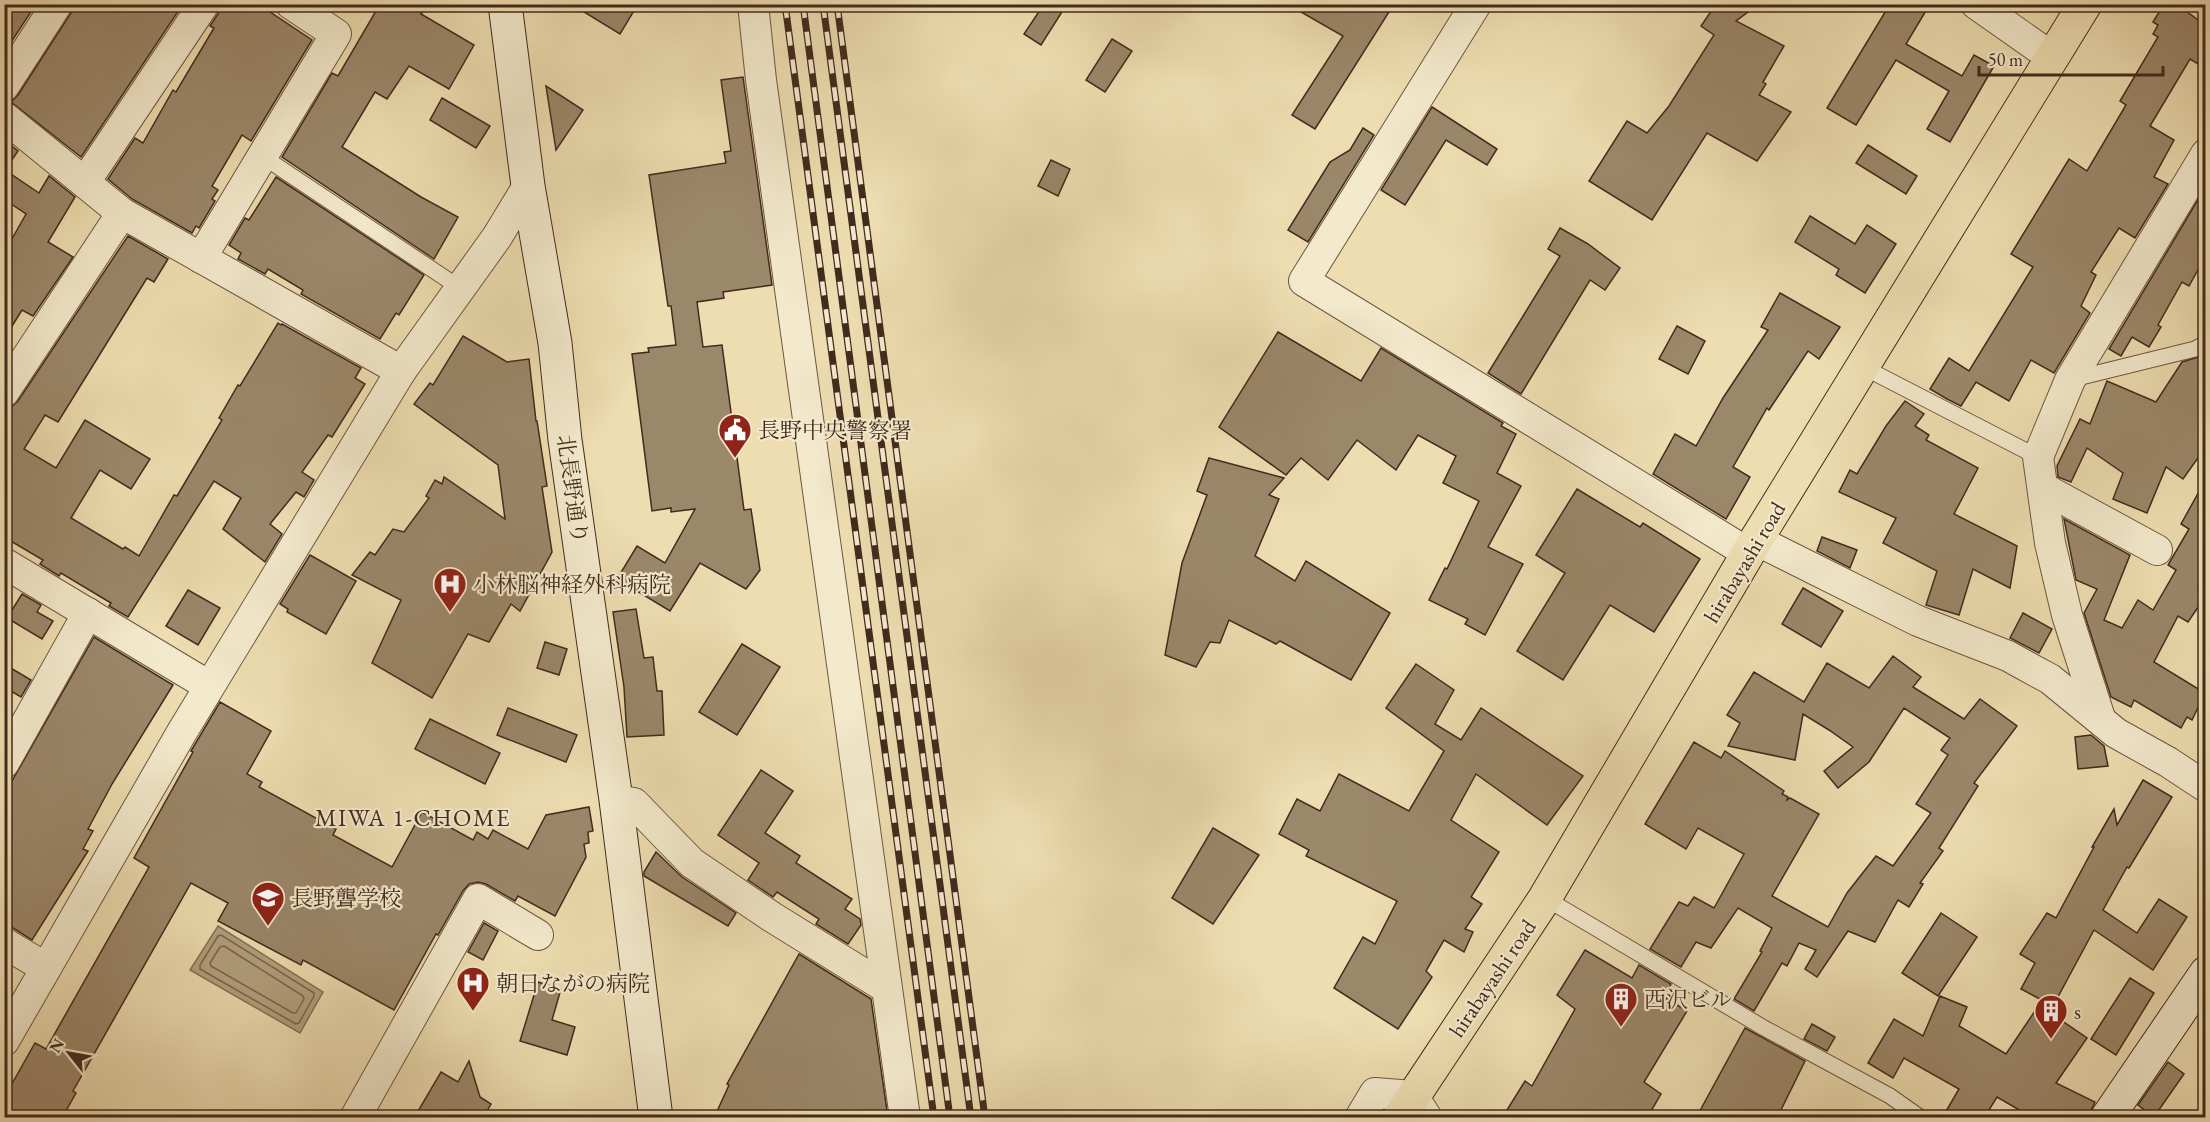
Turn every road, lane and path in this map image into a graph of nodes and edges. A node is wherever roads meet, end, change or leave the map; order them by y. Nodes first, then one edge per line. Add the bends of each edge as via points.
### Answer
1 (57, 4) edge
2 (204, 4) edge
3 (291, 4) edge
4 (505, 4) edge
5 (753, 4) edge
6 (1476, 4) edge
7 (1976, 4) edge
8 (2085, 4) edge
9 (2053, 58) junction
10 (4, 86) edge
11 (4, 117) edge
12 (2205, 154) edge
13 (262, 156) junction
14 (85, 182) junction
15 (528, 186) junction
16 (122, 213) junction
17 (201, 258) junction
18 (460, 288) junction
19 (2205, 343) edge
20 (1863, 367) junction
21 (401, 371) junction
22 (2070, 380) junction
23 (4, 392) edge
24 (2038, 457) junction
25 (2043, 488) junction
26 (1752, 547) junction
27 (2157, 550) dead end
28 (4, 563) edge
29 (88, 613) junction
30 (209, 686) junction
31 (2100, 718) junction
32 (5, 760) edge
33 (2205, 787) edge
34 (616, 800) junction
35 (1545, 898) junction
36 (538, 935) dead end
37 (4, 943) edge
38 (46, 968) junction
39 (2205, 972) edge
40 (885, 987) junction
41 (4, 1041) edge
42 (1413, 1110) edge
43 (355, 1118) edge
44 (656, 1118) edge
45 (905, 1118) edge
46 (1360, 1118) edge
47 (1921, 1118) edge
48 (2107, 1118) edge

1 - 10 street
2 - 14 street
3 - 13 street via 336,34
4 - 15 street, 北長野通り
5 - 40 street
6 - 26 street via 1304,281
7 - 9 street
8 - 9 highway, hirabayashi road
9 - 20 highway, hirabayashi road
11 - 14 street
12 - 22 street
13 - 17 street
13 - 18 lane
14 - 16 street
15 - 18 street
15 - 34 street, 北長野通り via 555,343
16 - 17 street
16 - 23 street
17 - 21 street
18 - 21 street
19 - 22 lane via 2195,349
20 - 24 lane
20 - 26 highway, hirabayashi road
21 - 30 street
22 - 24 street
24 - 25 street
25 - 27 street
25 - 31 street via 2050,543 2067,615
26 - 31 street via 1918,621 2008,656 2050,679
26 - 35 highway, hirabayashi road
28 - 29 street
29 - 30 street
29 - 32 street
30 - 38 street
31 - 33 street
34 - 40 street via 634,803 692,863
34 - 44 street, 北長野通り
35 - 42 highway, hirabayashi road
35 - 47 lane via 1764,1028 1890,1096
36 - 43 street via 478,899
37 - 38 street
38 - 41 street
39 - 48 street
40 - 45 street
42 - 46 street via 1375,1093

